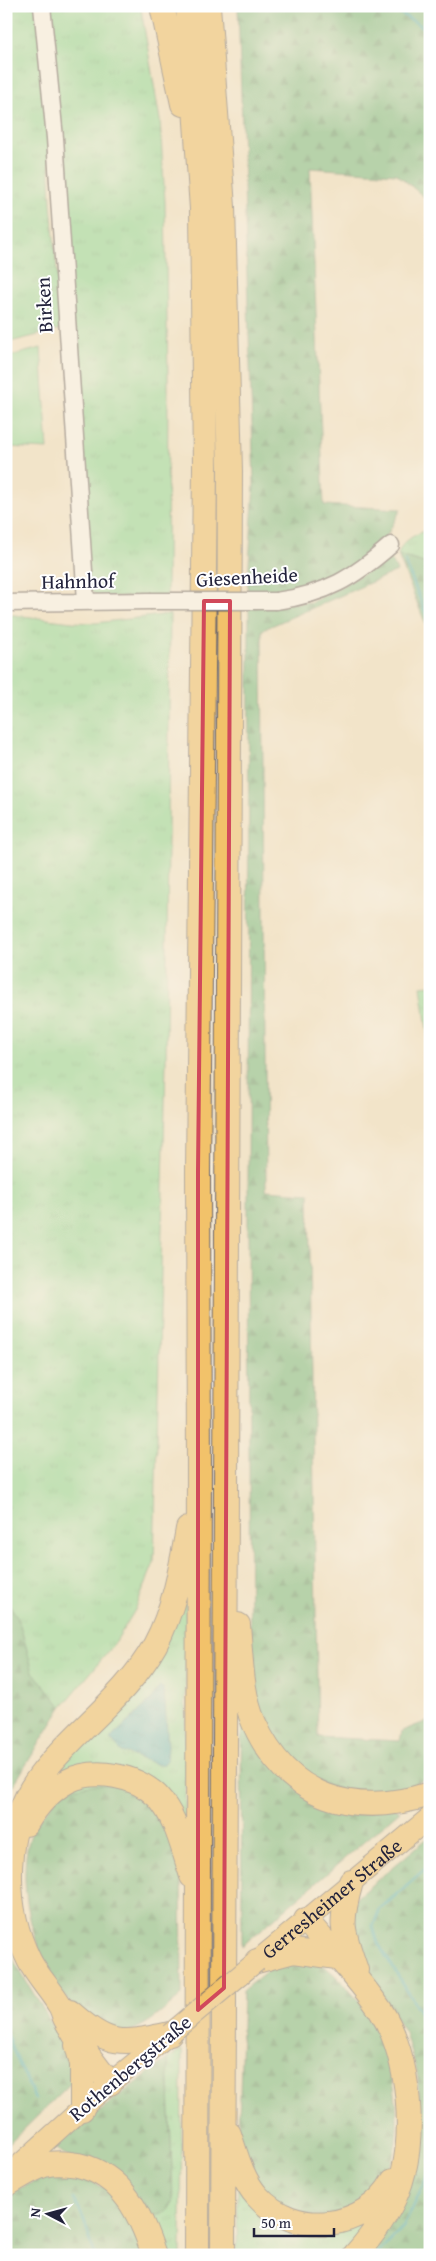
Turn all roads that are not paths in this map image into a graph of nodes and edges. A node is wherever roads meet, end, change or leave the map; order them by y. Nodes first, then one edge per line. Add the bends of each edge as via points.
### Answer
1 (42, 6) edge
2 (162, 6) edge
3 (188, 6) edge
4 (208, 6) edge
5 (200, 176) junction
6 (392, 545) dead end
7 (86, 601) junction
8 (150, 601) joint
9 (6, 603) edge
10 (200, 1469) junction
11 (226, 1504) junction
12 (430, 1794) edge
13 (430, 1817) edge
14 (12, 1851) junction
15 (351, 1882) junction
16 (198, 1897) junction
17 (306, 1920) junction
18 (337, 1957) junction
19 (257, 1961) junction
20 (360, 1984) junction
21 (60, 2006) junction
22 (72, 2029) junction
23 (170, 2034) junction
24 (110, 2083) junction
25 (82, 2108) junction
26 (224, 2121) junction
27 (406, 2157) junction
28 (6, 2177) edge
29 (6, 2185) edge
30 (154, 2255) edge
31 (197, 2255) edge
32 (223, 2255) edge
33 (355, 2255) edge

1 - 7 street, Birken via 55,138
2 - 5 highway
3 - 5 highway
4 - 11 highway via 224,207 230,471
5 - 10 highway via 205,466 198,1172
6 - 8 street, Giesenheide, bridge via 342,582 320,592 276,601
7 - 8 street, Hahnhof
7 - 9 street, Hahnhof
10 - 14 highway via 178,1581 170,1611 155,1645 113,1700 62,1750 29,1792 20,1811
10 - 16 highway
11 - 12 highway via 247,1701 254,1723 272,1755 300,1782 336,1800 386,1805
11 - 26 highway
13 - 15 main road, Gerresheimer Straße
14 - 16 highway via 35,1808 52,1792 68,1781 84,1776 119,1776 138,1783 156,1796 168,1811
14 - 21 highway via 11,1881 17,1929 29,1961
15 - 17 main road, Gerresheimer Straße
15 - 20 highway via 342,1918
16 - 31 highway
17 - 18 highway
17 - 19 main road, Gerresheimer Straße
18 - 19 highway via 294,1951
18 - 20 highway
19 - 23 main road, Rothenbergstraße, bridge
20 - 27 highway via 382,2013 401,2062 409,2118
21 - 22 highway
21 - 23 highway via 89,2030 111,2040 132,2042
22 - 24 highway
22 - 25 highway via 82,2064
23 - 24 main road, Rothenbergstraße
24 - 25 main road, Rothenbergstraße
25 - 28 main road, Rothenbergstraße
26 - 27 highway via 245,2178 257,2196 272,2210 312,2225 346,2220 365,2212 390,2187
26 - 32 highway
27 - 33 highway via 389,2210 373,2236
29 - 30 highway via 51,2163 97,2171 111,2179 131,2202

